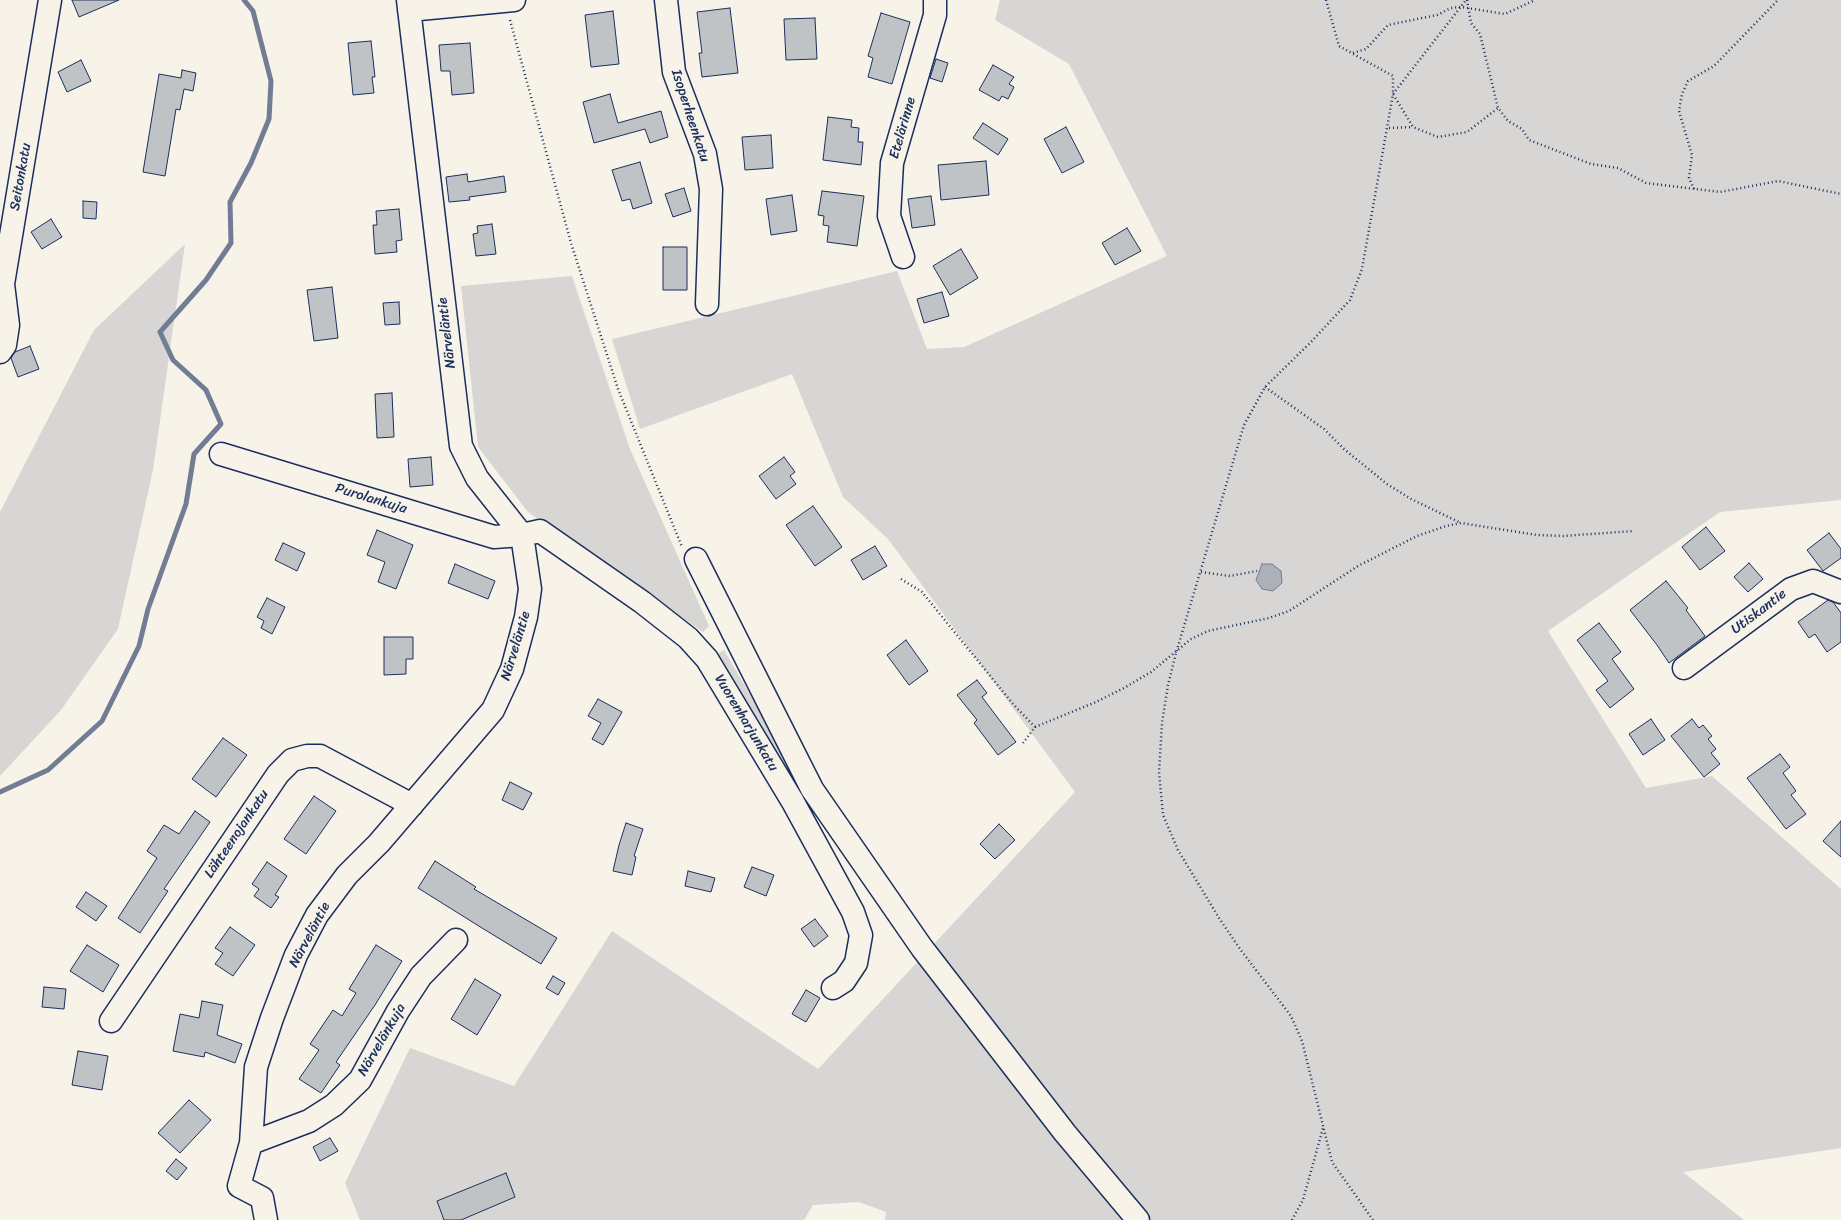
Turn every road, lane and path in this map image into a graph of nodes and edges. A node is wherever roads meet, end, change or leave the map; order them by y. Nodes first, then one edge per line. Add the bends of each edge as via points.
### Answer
1 (50, 0) edge
2 (510, 0) edge
3 (666, 0) edge
4 (935, 0) edge
5 (1326, 0) edge
6 (1467, 0) edge
7 (1535, 0) edge
8 (1778, 0) edge
9 (408, 5) edge
10 (1461, 7) junction
11 (1469, 8) junction
12 (1352, 53) junction
13 (1393, 94) junction
14 (1498, 108) junction
15 (1413, 127) junction
16 (1388, 128) junction
17 (1694, 189) junction
18 (1841, 194) edge
19 (903, 257) dead end
20 (707, 304) dead end
21 (0, 352) edge
22 (1265, 387) junction
23 (221, 454) dead end
24 (1461, 523) junction
25 (1634, 531) dead end
26 (522, 535) junction
27 (689, 554) joint
28 (1257, 571) dead end
29 (1201, 572) junction
30 (901, 579) dead end
31 (1841, 592) edge
32 (1176, 652) junction
33 (1684, 668) dead end
34 (1035, 727) junction
35 (1023, 743) dead end
36 (412, 806) junction
37 (456, 940) dead end
38 (833, 988) dead end
39 (111, 1022) dead end
40 (1324, 1127) junction
41 (251, 1144) junction
42 (266, 1220) edge
43 (1138, 1220) edge
44 (1292, 1220) edge
45 (1373, 1220) edge

1 - 21 street, Seitonkatu via 3,284 8,325 5,345
2 - 9 street
2 - 27 path via 571,243 618,389
3 - 20 street, Isoperheenkatu via 674,72 705,154 711,189
4 - 19 street, Etelärinne via 935,15 892,163 889,216
5 - 12 path via 1339,46
6 - 10 path
6 - 11 path
7 - 11 path via 1506,14
8 - 17 path via 1714,66 1688,81 1682,94 1679,112 1692,155 1689,178
9 - 26 street, Närveläntie via 461,446 477,478
10 - 11 path
10 - 12 path via 1451,8 1437,16 1388,25 1366,49
10 - 13 path
11 - 14 path via 1471,23 1480,34
12 - 13 path via 1393,76
13 - 15 path
13 - 16 path
14 - 15 path via 1467,132 1438,137
14 - 17 path via 1508,121 1522,129 1529,140 1591,164 1618,168 1646,183
15 - 16 path
16 - 22 path via 1362,270 1350,300
17 - 18 path via 1720,192 1778,181
22 - 24 path via 1324,429 1387,484 1411,499
22 - 29 path via 1244,425
23 - 26 street, Purolankuja via 494,537
24 - 25 path via 1537,535 1563,536
24 - 32 path via 1417,536 1358,566 1289,611 1208,631 1191,639
26 - 36 street, Närveläntie via 530,589 526,616 512,669 493,710
26 - 38 street, Vuorenharjunkatu via 540,531 648,606 688,638 707,659 792,802 853,912 861,935 856,963 844,981
27 - 43 street via 812,789 922,948 1065,1133
28 - 29 path via 1230,576
29 - 32 path
30 - 34 path via 922,592 1013,704
31 - 33 street, Utiskantie via 1813,581 1791,589
32 - 34 path via 1151,672 1124,688
32 - 40 path via 1162,723 1159,772 1164,815 1178,850 1219,918 1291,1016 1302,1041
34 - 35 path
36 - 39 street, Lähteenojankatu via 320,756 292,760 278,774
36 - 41 street, Närveläntie via 347,875 317,915 296,954 256,1067
37 - 41 street, Närvelänkuja via 421,976 398,1011 360,1080 334,1105 309,1121
40 - 44 path via 1303,1200
40 - 45 path via 1332,1162
41 - 42 street, Närveläntie via 239,1186 262,1198

